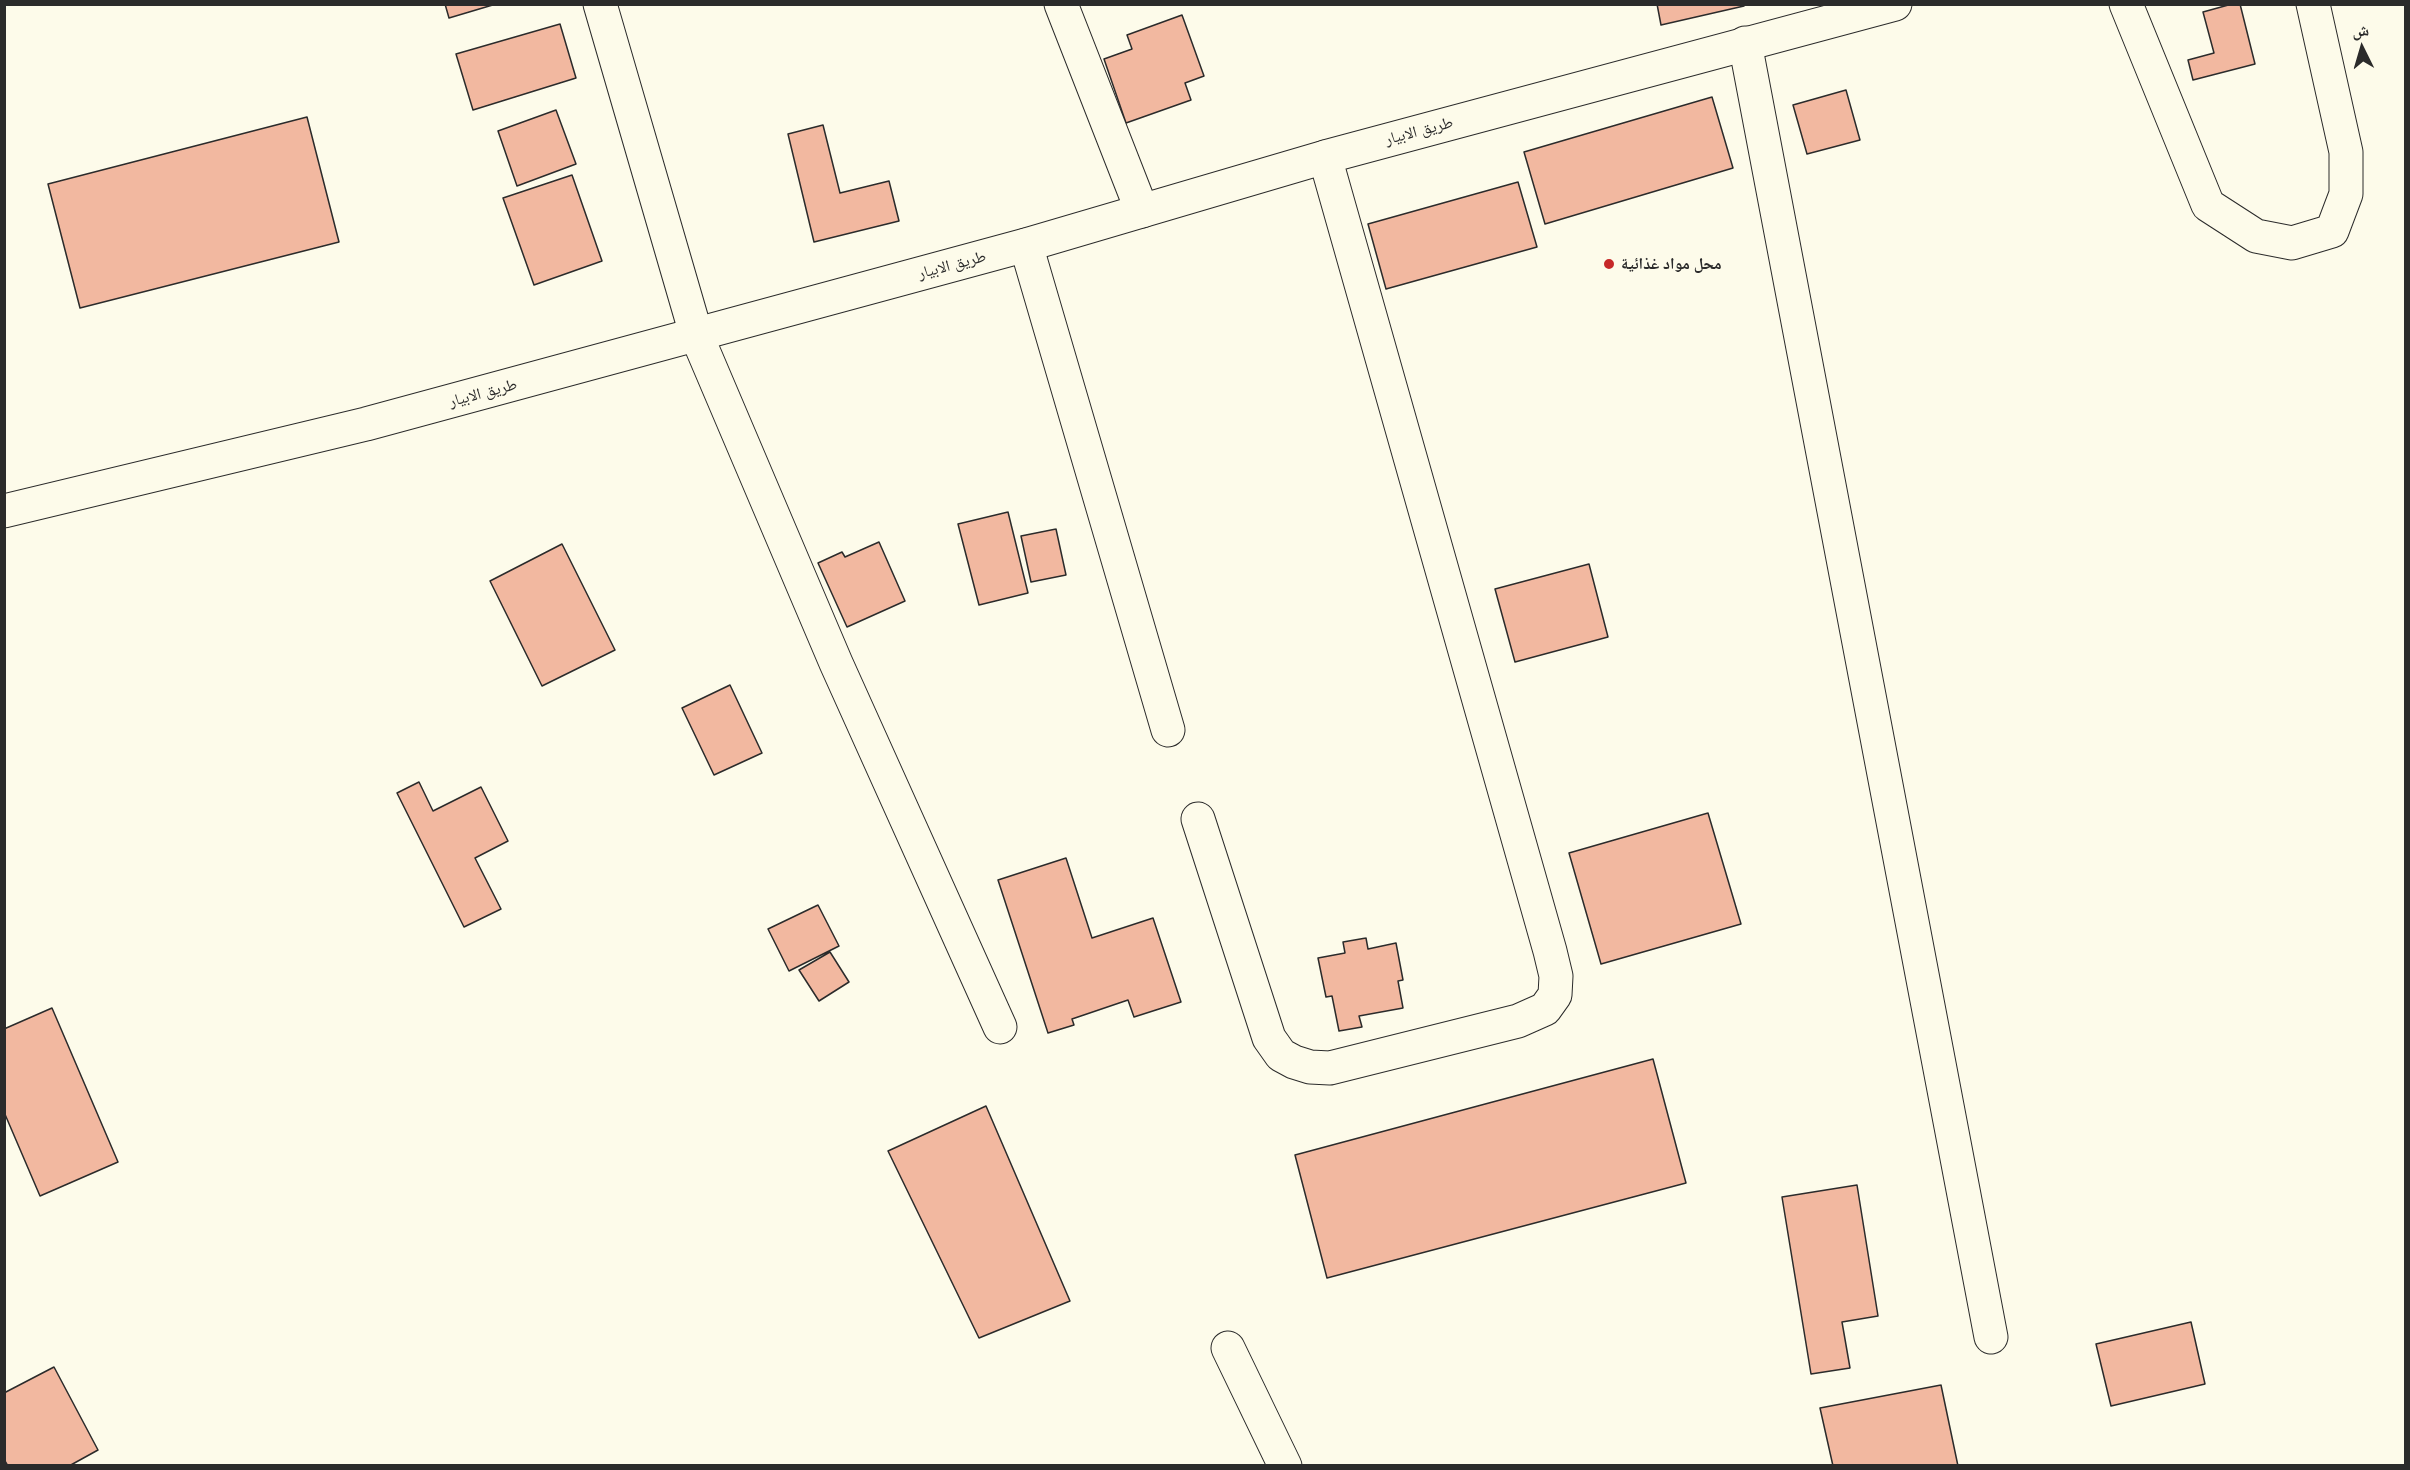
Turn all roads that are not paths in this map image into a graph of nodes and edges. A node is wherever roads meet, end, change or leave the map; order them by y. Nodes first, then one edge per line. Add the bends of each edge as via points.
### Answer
1 (600, 4) edge
2 (1061, 4) edge
3 (1895, 4) edge
4 (2126, 4) edge
5 (2313, 4) edge
6 (1745, 43) junction
7 (1324, 157) junction
8 (1142, 211) junction
9 (1026, 245) junction
10 (696, 334) junction
11 (4, 511) edge
12 (1168, 730) dead end
13 (1198, 819) dead end
14 (1000, 1027) dead end
15 (1991, 1337) dead end
16 (1228, 1348) dead end
17 (1285, 1466) edge

1 - 10 street
2 - 8 street
3 - 6 street, طريق الابيار
4 - 5 street via 2208,205 2256,236 2292,243 2332,231 2346,194 2346,152
6 - 7 street, طريق الابيار
6 - 15 street
7 - 8 street, طريق الابيار
7 - 13 street via 1550,951 1556,975 1555,995 1545,1009 1518,1021 1330,1068 1294,1062 1281,1055 1269,1038
8 - 9 street, طريق الابيار
9 - 10 street, طريق الابيار
9 - 12 street
10 - 11 street, طريق الابيار via 366,424
10 - 14 street via 836,663
16 - 17 street

